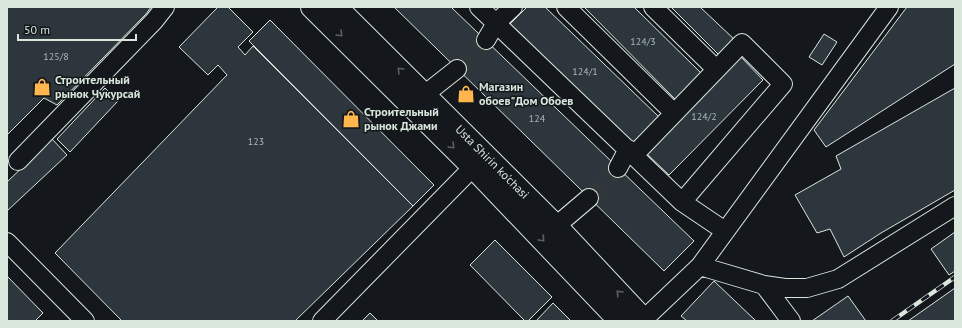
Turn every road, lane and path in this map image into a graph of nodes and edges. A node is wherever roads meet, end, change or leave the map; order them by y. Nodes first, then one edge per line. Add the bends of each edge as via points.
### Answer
1 (165, 7) edge
2 (312, 7) edge
3 (336, 7) edge
4 (480, 7) edge
5 (513, 7) edge
6 (566, 7) edge
7 (653, 7) edge
8 (881, 9) edge
9 (496, 23) junction
10 (486, 40) tunnel mouth
11 (457, 69) tunnel mouth
12 (716, 69) junction
13 (424, 94) junction
14 (674, 113) junction
15 (631, 152) junction
16 (18, 161) dead end
17 (479, 161) junction
18 (618, 168) tunnel mouth
19 (590, 198) tunnel mouth
20 (682, 202) junction
21 (955, 206) edge
22 (556, 226) junction
23 (725, 231) junction
24 (7, 242) edge
25 (700, 266) junction
26 (764, 285) junction
27 (643, 320) edge
28 (85, 321) edge
29 (322, 321) edge
30 (620, 321) edge
31 (791, 321) edge

1 - 16 lane
2 -> 17 main road, Usta Shirin ko'chasi
13 -> 3 main road, Usta Shirin ko'chasi
4 - 9 lane
5 - 9 lane
6 - 14 lane
7 - 12 lane
8 - 23 lane
9 - 10 lane
9 - 15 lane
11 - 13 lane
12 - 14 lane
12 - 20 lane via 742,43 783,84
13 - 17 main road, Usta Shirin ko'chasi
14 - 15 lane
15 - 18 lane
15 - 20 lane
17 - 22 main road, Usta Shirin ko'chasi
17 - 29 lane
17 -> 30 main road, Usta Shirin ko'chasi
19 - 22 lane
20 - 23 lane
21 - 26 lane via 838,280 807,288
27 -> 22 main road, Usta Shirin ko'chasi
23 - 25 lane
24 - 28 lane
25 - 26 lane
25 - 27 lane
26 - 31 lane

